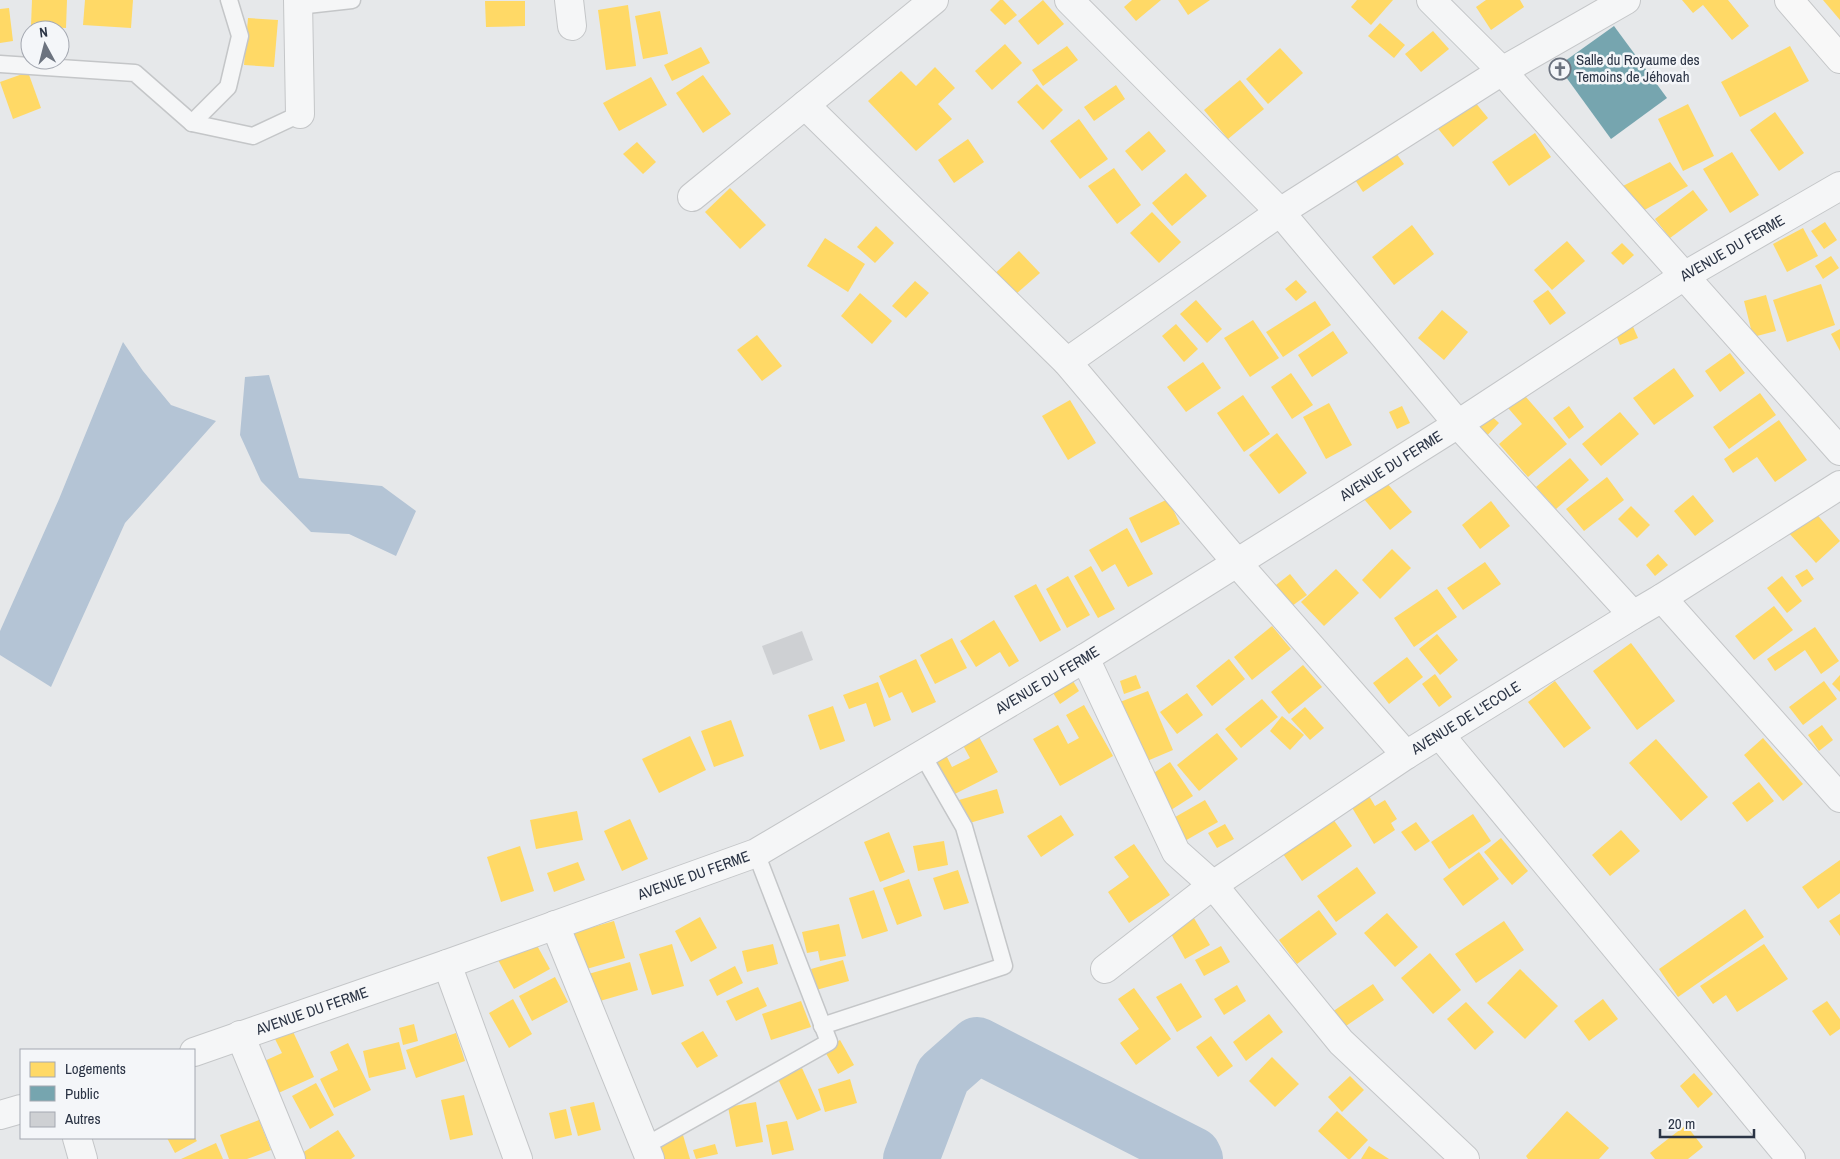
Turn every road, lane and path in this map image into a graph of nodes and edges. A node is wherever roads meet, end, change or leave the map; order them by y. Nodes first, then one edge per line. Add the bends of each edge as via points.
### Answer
1 (229, 0) edge
2 (352, 0) edge
3 (934, 0) edge
4 (1069, 0) edge
5 (1432, 0) edge
6 (1626, 0) edge
7 (1789, 0) edge
8 (298, 3) edge
9 (1840, 59) edge
10 (0, 64) edge
11 (1502, 71) junction
12 (805, 105) junction
13 (300, 114) joint
14 (192, 123) junction
15 (1840, 186) edge
16 (692, 197) dead end
17 (1280, 212) junction
18 (1684, 276) junction
19 (1067, 362) junction
20 (1458, 424) junction
21 (1840, 451) edge
22 (1840, 485) edge
23 (1238, 564) junction
24 (1662, 598) junction
25 (1633, 615) junction
26 (1085, 658) junction
27 (1440, 735) junction
28 (922, 754) junction
29 (1406, 755) junction
30 (1840, 798) edge
31 (756, 853) junction
32 (1213, 885) junction
33 (555, 925) junction
34 (447, 964) junction
35 (1105, 969) dead end
36 (822, 1026) junction
37 (240, 1035) junction
38 (195, 1052) edge
39 (20, 1109) edge
40 (0, 1115) edge
41 (77, 1139) edge
42 (648, 1153) edge
43 (83, 1159) edge
44 (291, 1159) edge
45 (518, 1159) edge
46 (1465, 1159) edge
47 (1791, 1159) edge

1 - 14 lane via 240,36 228,87
2 - 8 lane
3 - 12 street
4 - 17 street
5 - 11 street
6 - 11 street
7 - 9 street
8 - 13 street
10 - 14 lane via 135,73
11 - 17 street
11 - 18 street
12 - 16 street
12 - 19 street
13 - 14 lane via 253,136
15 - 18 street, AVENUE DU FERME
17 - 19 street
17 - 20 street
18 - 20 street, AVENUE DU FERME
18 - 21 street
19 - 23 street
20 - 23 street, AVENUE DU FERME
20 - 25 street
22 - 24 street, AVENUE DE L'ECOLE
23 - 26 street, AVENUE DU FERME
23 - 29 street
24 - 25 street, AVENUE DE L'ECOLE
24 - 30 street
25 - 27 street, AVENUE DE L'ECOLE
26 - 28 street, AVENUE DU FERME
26 - 32 street via 1176,852
27 - 29 street, AVENUE DE L'ECOLE
27 - 47 street
28 - 31 street, AVENUE DU FERME
28 - 36 lane via 964,827 1004,966
29 - 32 street, AVENUE DE L'ECOLE
31 - 33 street, AVENUE DU FERME
31 - 36 lane
32 - 35 street, AVENUE DE L'ECOLE
32 - 46 street via 1342,1042
33 - 34 street, AVENUE DU FERME
33 - 42 street
34 - 37 street, AVENUE DU FERME
34 - 45 street
36 - 42 lane via 829,1042
37 - 38 street, AVENUE DU FERME
37 - 44 street
39 - 40 street
41 - 43 street

